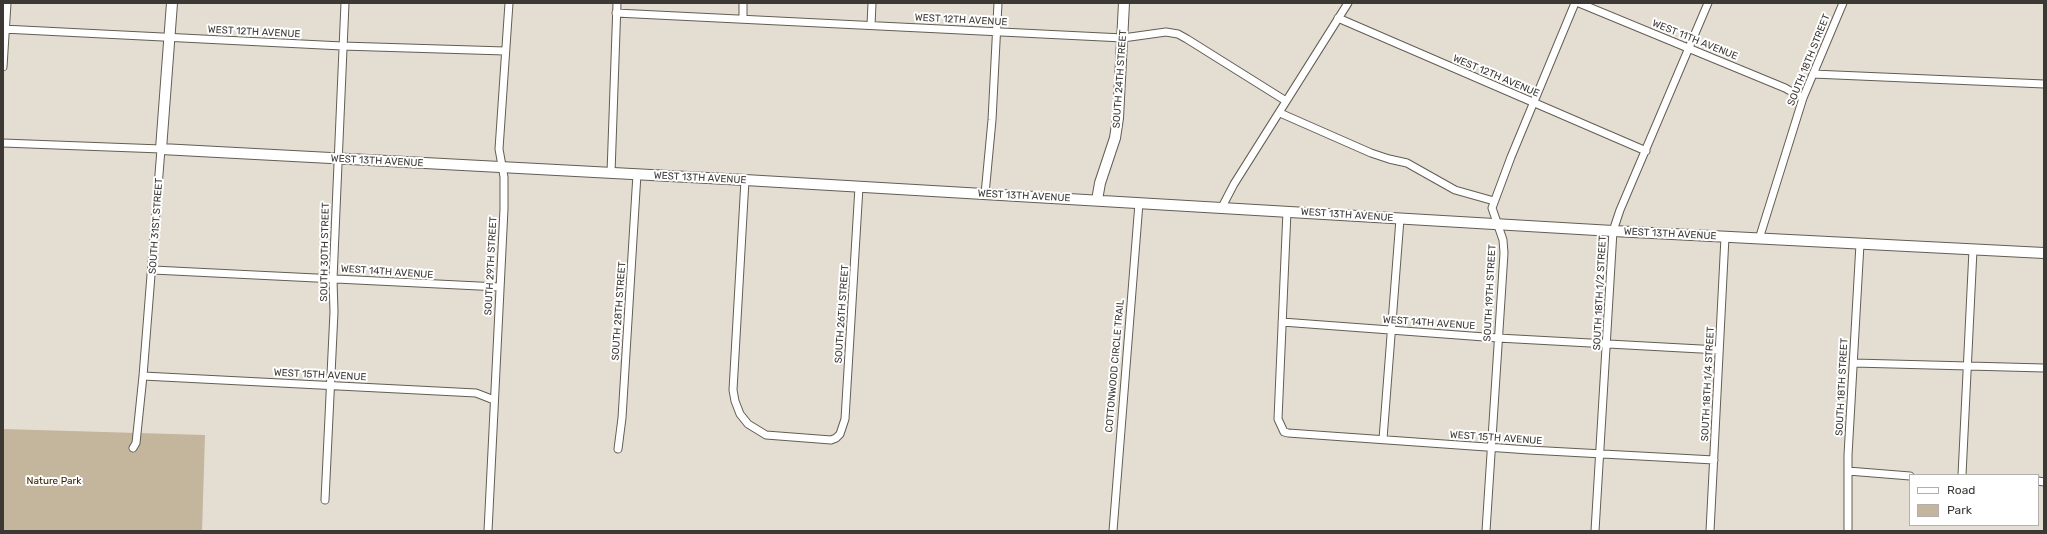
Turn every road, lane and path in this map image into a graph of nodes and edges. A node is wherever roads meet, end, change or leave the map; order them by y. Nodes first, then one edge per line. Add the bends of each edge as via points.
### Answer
1 (7, 3) edge
2 (172, 3) edge
3 (345, 3) edge
4 (509, 3) edge
5 (617, 3) edge
6 (743, 3) edge
7 (872, 3) edge
8 (998, 3) edge
9 (1124, 3) edge
10 (1348, 3) edge
11 (1575, 3) edge
12 (1579, 3) edge
13 (1708, 3) edge
14 (1843, 3) edge
15 (616, 13) junction
16 (1338, 18) junction
17 (743, 19) junction
18 (871, 25) junction
19 (4, 29) edge
20 (997, 32) junction
21 (168, 38) junction
22 (1123, 38) junction
23 (342, 46) junction
24 (1688, 49) junction
25 (505, 51) junction
26 (3, 67) edge
27 (1813, 74) junction
28 (2044, 84) edge
29 (1803, 98) junction
30 (1286, 101) junction
31 (1534, 103) junction
32 (1280, 113) junction
33 (3, 143) edge
34 (161, 150) junction
35 (1646, 151) junction
36 (338, 160) junction
37 (502, 167) junction
38 (611, 173) junction
39 (637, 174) junction
40 (745, 180) junction
41 (859, 187) junction
42 (985, 194) junction
43 (1098, 200) junction
44 (1494, 201) junction
45 (1139, 203) junction
46 (1222, 207) junction
47 (1287, 211) junction
48 (1400, 219) junction
49 (1497, 225) junction
50 (1613, 231) junction
51 (1725, 238) junction
52 (1759, 239) junction
53 (1860, 244) junction
54 (1973, 250) junction
55 (2044, 253) edge
56 (153, 270) junction
57 (333, 279) junction
58 (500, 287) junction
59 (1282, 322) junction
60 (1391, 330) junction
61 (1498, 338) junction
62 (1606, 344) junction
63 (1719, 350) junction
64 (1854, 363) junction
65 (1968, 366) junction
66 (2044, 368) edge
67 (144, 376) junction
68 (331, 386) junction
69 (494, 400) junction
70 (1383, 439) junction
71 (133, 448) dead end
72 (1491, 448) junction
73 (618, 449) dead end
74 (1600, 454) junction
75 (1714, 460) junction
76 (1848, 471) junction
77 (1962, 474) edge
78 (1909, 476) edge
79 (325, 500) dead end
80 (488, 531) edge
81 (1113, 531) edge
82 (1486, 531) edge
83 (1595, 531) edge
84 (1710, 531) edge
85 (1848, 531) edge

1 - 19 street
2 - 21 street, SOUTH 31ST STREET
3 - 23 street, SOUTH 30TH STREET
4 - 25 street, SOUTH 29TH STREET
5 - 15 street
6 - 17 street
7 - 18 street
8 - 20 street
9 - 22 street, SOUTH 24TH STREET
10 - 16 street
11 - 31 street, SOUTH 19TH STREET
12 - 24 street, WEST 11TH AVENUE
13 - 24 street, SOUTH 18TH 1/2 STREET
14 - 27 street, SOUTH 18TH STREET
15 - 17 street, WEST 12TH AVENUE
15 - 38 street
16 - 30 street
16 - 31 street, WEST 12TH AVENUE
17 - 18 street, WEST 12TH AVENUE
18 - 20 street, WEST 12TH AVENUE
19 - 21 street, WEST 12TH AVENUE
19 - 26 street
20 - 22 street, WEST 12TH AVENUE
20 - 42 street
21 - 23 street, WEST 12TH AVENUE
21 - 34 street, SOUTH 31ST STREET
22 - 30 street, WEST 12TH AVENUE via 1166,32 1178,34
22 - 43 street, SOUTH 24TH STREET via 1115,138 1100,183
23 - 25 street, WEST 12TH AVENUE
23 - 36 street, SOUTH 30TH STREET
24 - 29 street, WEST 11TH AVENUE
24 - 35 street, SOUTH 18TH 1/2 STREET
25 - 37 street, SOUTH 29TH STREET via 499,149
27 - 28 street
27 - 29 street, SOUTH 18TH STREET
29 - 52 street, SOUTH 18TH STREET
30 - 32 street
31 - 35 street, WEST 12TH AVENUE
31 - 44 street, SOUTH 19TH STREET
32 - 44 street via 1371,153 1407,163 1455,190
32 - 46 street
33 - 34 street, WEST 13TH AVENUE
34 - 36 street, WEST 13TH AVENUE
34 - 56 street, SOUTH 31ST STREET
35 - 50 street, SOUTH 18TH 1/2 STREET
36 - 37 street, WEST 13TH AVENUE
36 - 57 street, SOUTH 30TH STREET
37 - 38 street, WEST 13TH AVENUE
37 - 58 street, SOUTH 29TH STREET via 504,209
38 - 39 street, WEST 13TH AVENUE
39 - 40 street, WEST 13TH AVENUE
39 - 73 street, SOUTH 28TH STREET
40 - 41 street, WEST 13TH AVENUE
40 - 41 street, SOUTH 26TH STREET via 735,401 740,414 748,424 766,434 831,440 840,434 846,419
41 - 42 street, WEST 13TH AVENUE
42 - 43 street, WEST 13TH AVENUE
43 - 45 street, WEST 13TH AVENUE
44 - 49 street, SOUTH 19TH STREET via 1492,208
45 - 46 street, WEST 13TH AVENUE
45 - 81 street, COTTONWOOD CIRCLE TRAIL
46 - 47 street, WEST 13TH AVENUE
47 - 48 street, WEST 13TH AVENUE
47 - 59 street
48 - 49 street, WEST 13TH AVENUE
48 - 60 street
49 - 50 street, WEST 13TH AVENUE
49 - 61 street, SOUTH 19TH STREET via 1504,240
50 - 51 street, WEST 13TH AVENUE
50 - 62 street, SOUTH 18TH 1/2 STREET
51 - 52 street, WEST 13TH AVENUE
51 - 63 street, SOUTH 18TH 1/4 STREET
52 - 53 street, WEST 13TH AVENUE
53 - 54 street, WEST 13TH AVENUE
53 - 64 street, SOUTH 18TH STREET
54 - 55 street, WEST 13TH AVENUE
54 - 65 street
56 - 57 street, WEST 14TH AVENUE
56 - 67 street, SOUTH 31ST STREET
57 - 58 street, WEST 14TH AVENUE
57 - 68 street, SOUTH 30TH STREET
58 - 69 street, SOUTH 29TH STREET
59 - 60 street, WEST 14TH AVENUE
59 - 70 street, WEST 15TH AVENUE via 1278,419 1284,432
60 - 61 street, WEST 14TH AVENUE
60 - 70 street
61 - 62 street, WEST 14TH AVENUE
61 - 72 street, SOUTH 19TH STREET
62 - 63 street, WEST 14TH AVENUE
62 - 74 street, SOUTH 18TH 1/2 STREET
63 - 75 street, SOUTH 18TH 1/4 STREET
64 - 65 street
64 - 76 street, SOUTH 18TH STREET
65 - 66 street
65 - 77 street
67 - 68 street, WEST 15TH AVENUE
67 - 71 street, SOUTH 31ST STREET via 136,443
68 - 69 street, WEST 15TH AVENUE via 476,393
68 - 79 street, SOUTH 30TH STREET
69 - 80 street, SOUTH 29TH STREET
70 - 72 street, WEST 15TH AVENUE
72 - 74 street, WEST 15TH AVENUE
72 - 82 street, SOUTH 19TH STREET
74 - 75 street, WEST 15TH AVENUE
74 - 83 street, SOUTH 18TH 1/2 STREET
75 - 84 street, SOUTH 18TH 1/4 STREET
76 - 78 street
76 - 85 street, SOUTH 18TH STREET

